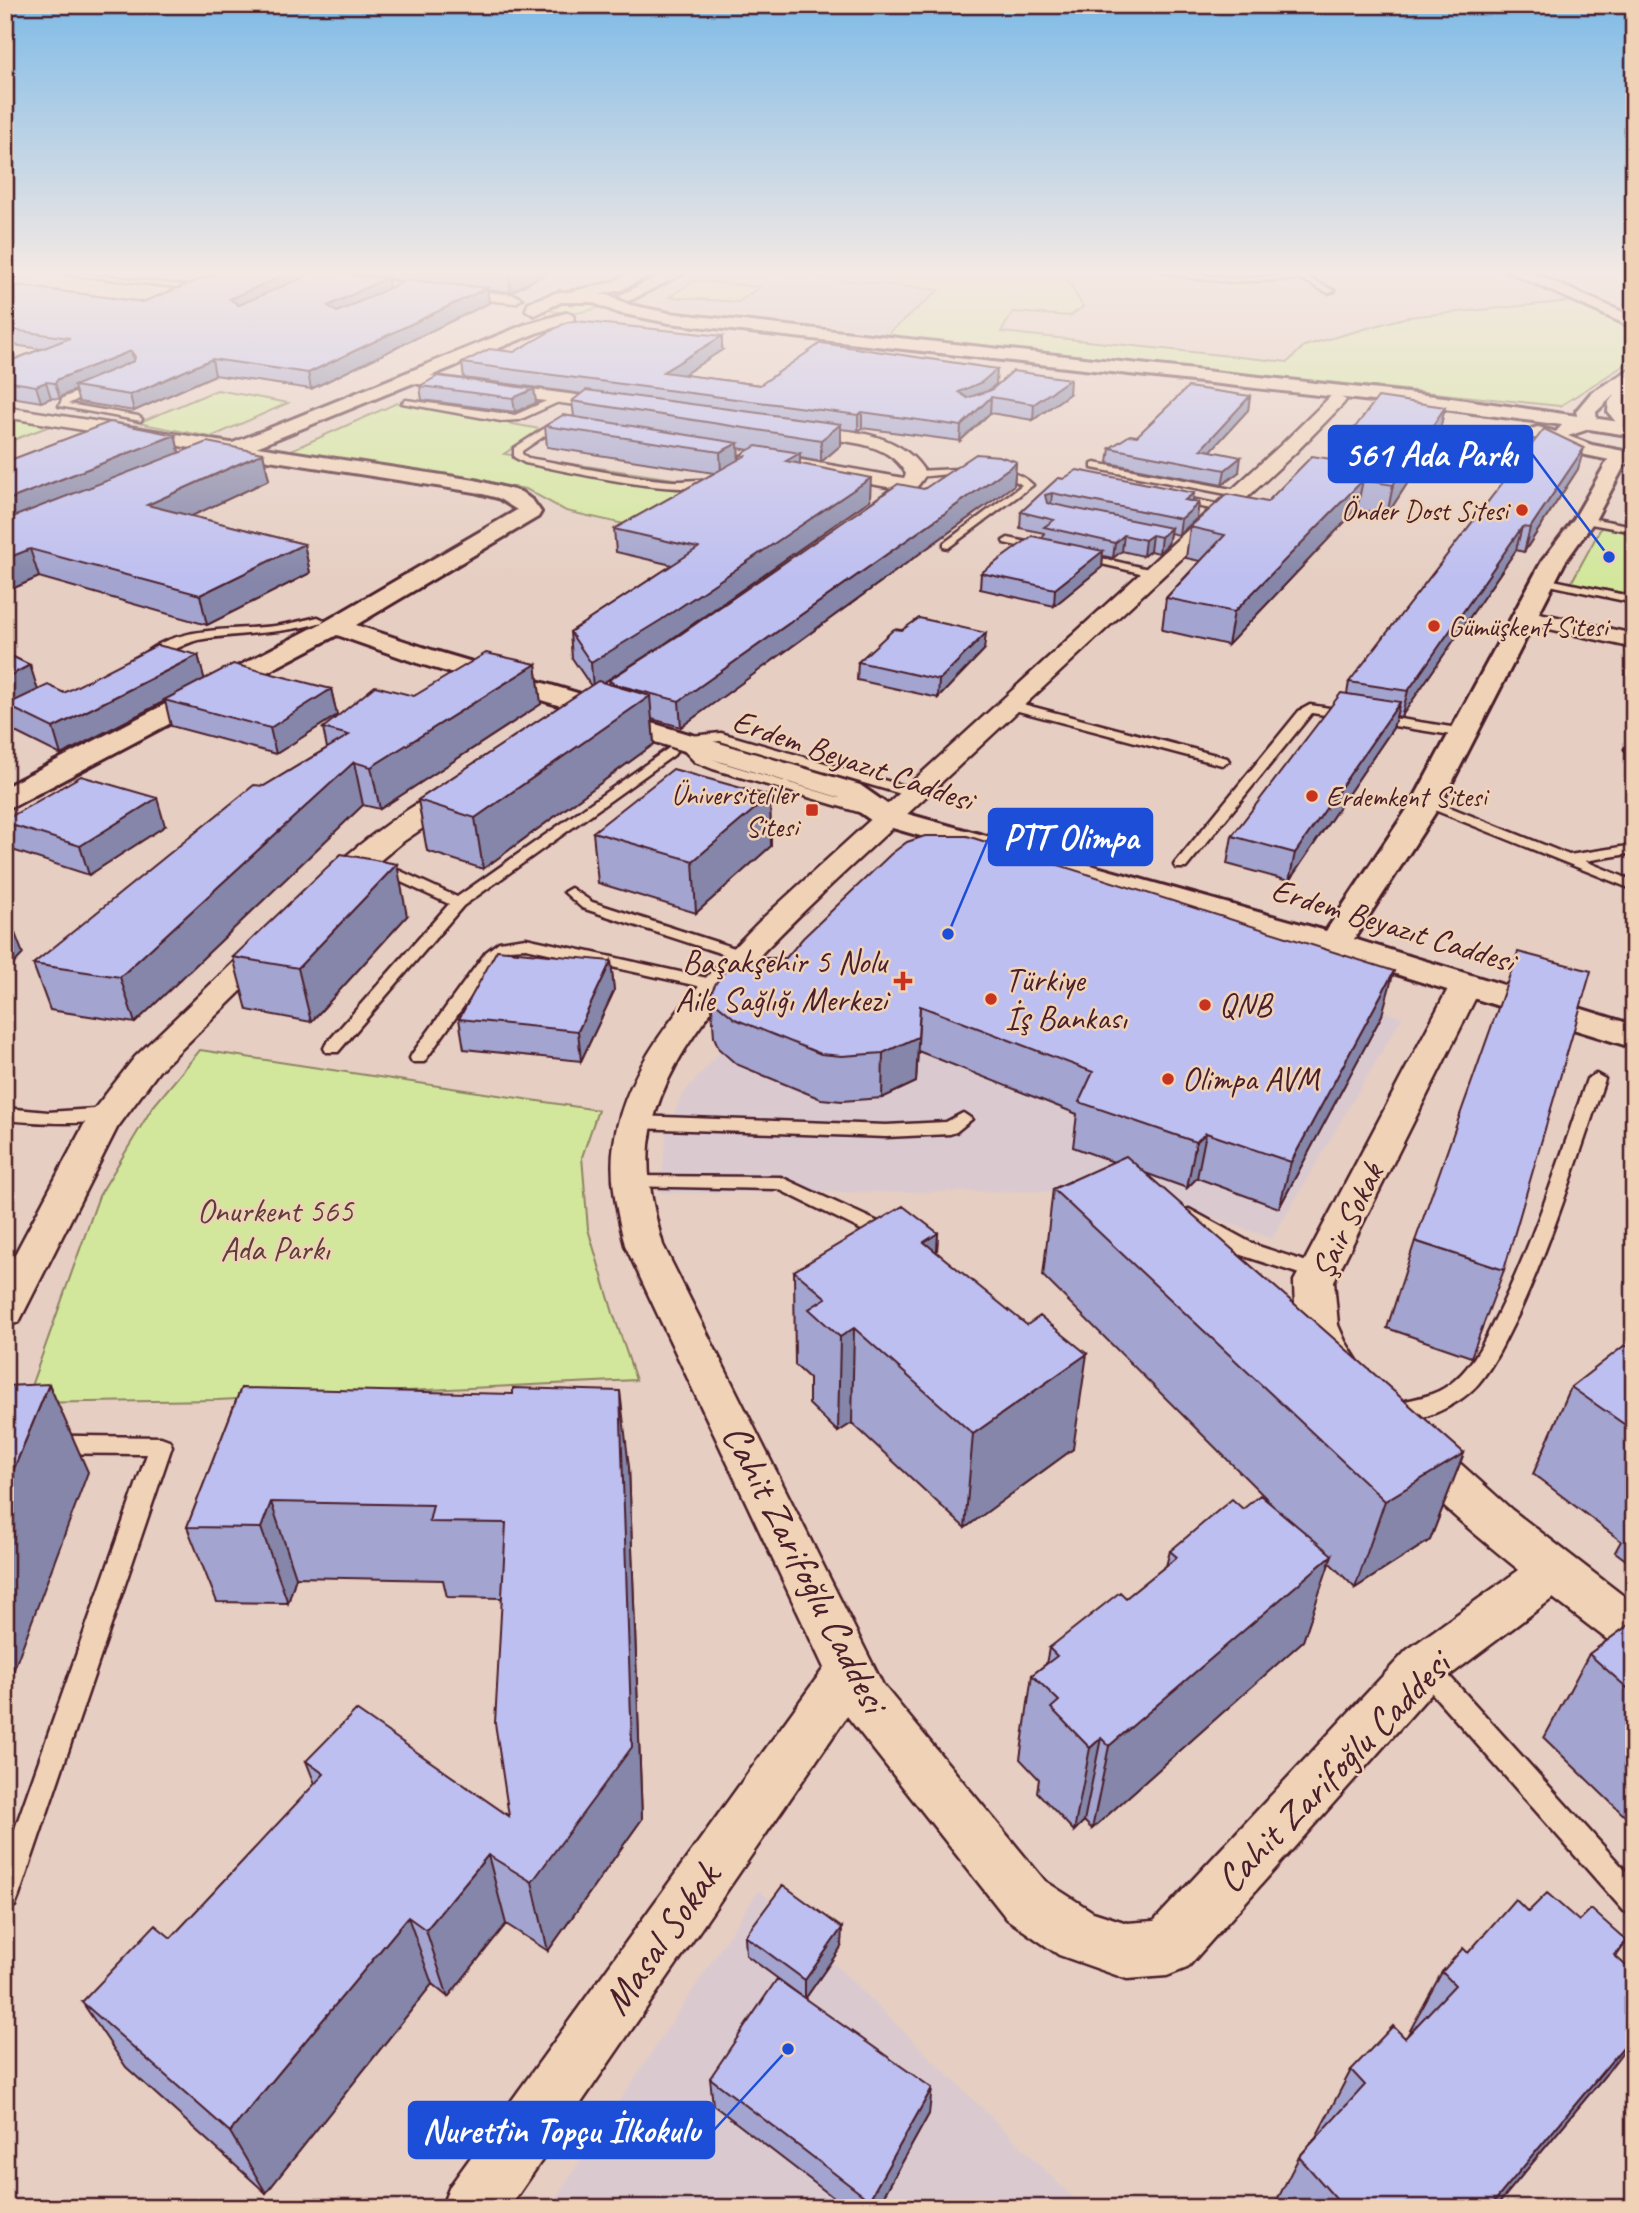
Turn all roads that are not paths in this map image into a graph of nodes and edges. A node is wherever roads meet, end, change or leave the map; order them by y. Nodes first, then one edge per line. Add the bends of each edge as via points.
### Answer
1 (385, 373) edge
2 (421, 373) edge
3 (1105, 373) edge
4 (1176, 373) edge
5 (1632, 373) edge
6 (409, 378) junction
7 (111, 381) edge
8 (1634, 385) edge
9 (573, 399) junction
10 (1336, 400) junction
11 (406, 404) dead end
12 (641, 408) edge
13 (5, 412) edge
14 (138, 419) dead end
15 (1587, 423) junction
16 (764, 425) edge
17 (560, 427) joint
18 (1634, 429) edge
19 (1569, 444) junction
20 (209, 445) junction
21 (235, 449) junction
22 (1629, 458) edge
23 (774, 461) edge
24 (1094, 467) dead end
25 (729, 477) edge
26 (913, 479) junction
27 (1167, 497) edge
28 (1229, 501) junction
29 (1584, 520) junction
30 (854, 526) edge
31 (1634, 529) edge
32 (1008, 541) dead end
33 (948, 545) dead end
34 (1058, 552) edge
35 (1071, 555) edge
36 (1153, 573) junction
37 (1544, 581) junction
38 (1634, 600) edge
39 (1526, 617) junction
40 (327, 623) junction
41 (1634, 641) edge
42 (132, 664) edge
43 (1011, 705) junction
44 (40, 712) edge
45 (5, 730) edge
46 (1464, 733) junction
47 (675, 746) junction
48 (1222, 761) dead end
49 (486, 774) edge
50 (6, 797) edge
51 (1427, 802) junction
52 (900, 805) junction
53 (1634, 849) edge
54 (361, 858) junction
55 (1568, 859) junction
56 (1181, 864) dead end
57 (1634, 886) edge
58 (571, 892) dead end
59 (458, 903) junction
60 (312, 905) edge
61 (293, 923) edge
62 (1334, 944) junction
63 (729, 970) junction
64 (1465, 987) junction
65 (1634, 1037) edge
66 (332, 1048) dead end
67 (418, 1058) dead end
68 (1596, 1079) dead end
69 (5, 1114) edge
70 (110, 1114) junction
71 (963, 1119) dead end
72 (636, 1122) junction
73 (630, 1182) junction
74 (1169, 1208) edge
75 (909, 1245) edge
76 (1318, 1273) junction
77 (5, 1312) edge
78 (1381, 1413) junction
79 (5, 1444) edge
80 (1553, 1572) junction
81 (1634, 1632) edge
82 (1424, 1667) junction
83 (851, 1670) junction
84 (5, 1896) edge
85 (1634, 1901) edge
86 (472, 2208) edge

1 - 20 street
2 - 6 street
3 - 10 street
4 - 15 street
5 - 15 street via 1598,397 1586,411
6 - 9 street
6 - 21 street
7 - 14 lane via 66,400 63,406
8 - 18 street via 1620,398 1617,409 1620,418
9 - 11 lane via 516,418
9 - 12 street
9 - 17 street
10 - 19 street via 1492,422
10 - 28 street, Cahit Zarifoğlu Caddesi
13 - 20 street
15 - 18 street
15 - 19 street via 1563,432
16 - 26 street via 891,447 913,465
17 - 25 lane via 517,450 517,455 525,460 695,486
19 - 22 street
20 - 21 street
20 - 21 street via 171,468
21 - 40 street via 475,486 506,493 530,512
22 - 29 street
23 - 26 street
24 - 28 lane
26 - 30 street
26 - 33 lane via 975,471 1014,476 1028,485
27 - 28 lane
28 - 36 street, Cahit Zarifoğlu Caddesi via 1177,540
29 - 31 lane
29 - 37 street
32 - 34 lane
35 - 36 lane
36 - 43 street, Cahit Zarifoğlu Caddesi
37 - 38 lane
37 - 39 street
39 - 41 street
39 - 46 street
40 - 42 lane via 196,637
40 - 47 street, Erdem Beyazıt Caddesi via 591,706 605,718
40 - 50 street
43 - 48 lane
43 - 52 street, Cahit Zarifoğlu Caddesi
44 - 45 lane
46 - 51 street
46 - 56 lane via 1310,709
47 - 52 street, Erdem Beyazıt Caddesi
47 - 59 lane
49 - 54 street
51 - 55 lane
51 - 62 street
52 - 62 street, Erdem Beyazıt Caddesi
52 - 63 street, Cahit Zarifoğlu Caddesi
53 - 55 lane
54 - 59 lane
54 - 60 street
55 - 57 lane
58 - 63 lane via 587,905
59 - 66 lane
61 - 70 street via 146,1064
62 - 64 street, Erdem Beyazıt Caddesi
63 - 67 lane via 511,943 492,955
63 - 72 street, Cahit Zarifoğlu Caddesi via 693,1012 651,1083
64 - 65 street, Erdem Beyazıt Caddesi
64 - 76 street, Şair Sokak
68 - 78 lane via 1517,1297 1482,1363 1463,1386 1445,1398 1409,1411
69 - 70 lane via 48,1118
70 - 77 street
71 - 72 lane via 950,1128 886,1131
72 - 73 street, Cahit Zarifoğlu Caddesi via 628,1165
73 - 75 lane via 781,1184
73 - 83 street, Cahit Zarifoğlu Caddesi via 644,1244
74 - 76 lane via 1248,1250
76 - 78 street, Şair Sokak via 1314,1317 1330,1354
78 - 80 street, Şair Sokak via 1452,1486
79 - 84 lane via 161,1446
80 - 81 street, Şair Sokak
80 - 82 street, Cahit Zarifoğlu Caddesi
82 - 83 street, Cahit Zarifoğlu Caddesi via 1167,1948 1127,1951 1079,1935 1026,1900 865,1701
82 - 85 lane
83 - 86 street, Masal Sokak

